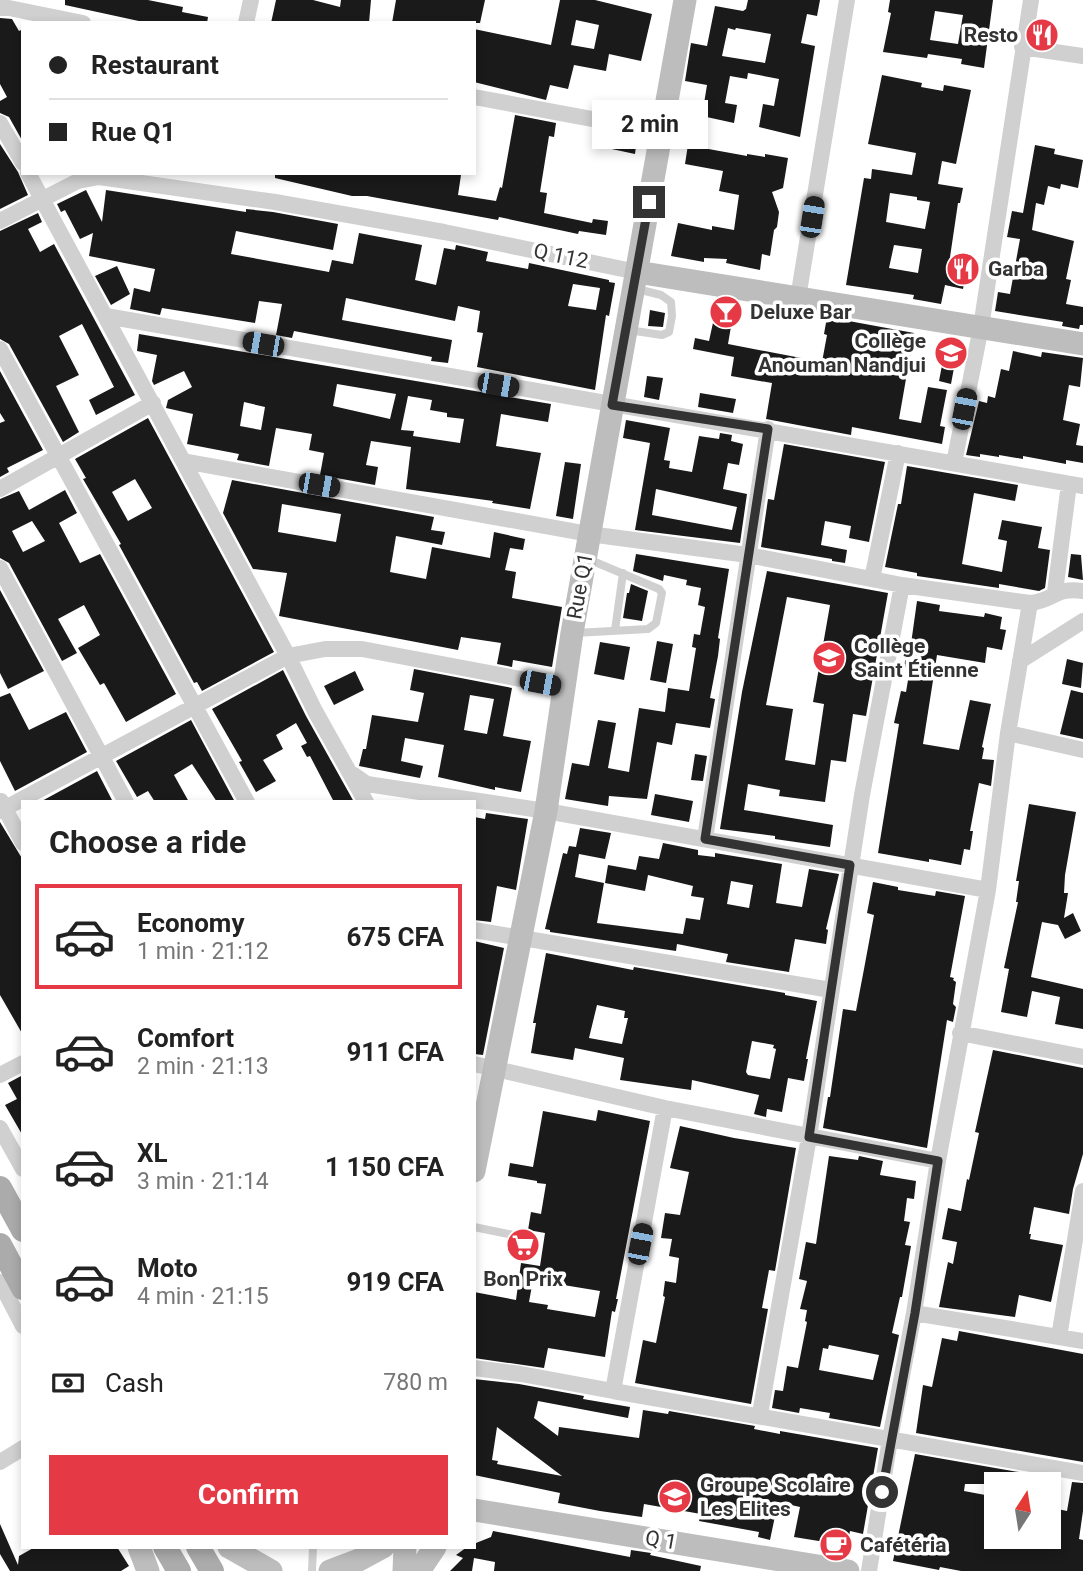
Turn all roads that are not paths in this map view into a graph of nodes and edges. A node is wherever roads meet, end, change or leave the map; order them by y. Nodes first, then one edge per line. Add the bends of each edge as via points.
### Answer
1 (251, 0) edge
2 (685, 0) edge
3 (847, 0) edge
4 (1031, 0) edge
5 (0, 8) edge
6 (73, 21) edge
7 (246, 21) edge
8 (1022, 47) junction
9 (1083, 56) edge
10 (476, 97) edge
11 (0, 123) edge
12 (662, 132) junction
13 (21, 160) edge
14 (29, 175) edge
15 (43, 199) junction
16 (0, 221) edge
17 (635, 280) junction
18 (798, 298) junction
19 (106, 316) junction
20 (981, 327) junction
21 (626, 330) junction
22 (1083, 344) edge
23 (0, 349) edge
24 (153, 403) junction
25 (612, 405) junction
26 (768, 429) junction
27 (898, 453) junction
28 (58, 457) junction
29 (183, 461) junction
30 (954, 463) junction
31 (1076, 485) edge
32 (0, 489) edge
33 (589, 534) junction
34 (748, 555) junction
35 (585, 558) junction
36 (0, 568) edge
37 (623, 573) junction
38 (873, 579) junction
39 (902, 585) junction
40 (1083, 591) edge
41 (1055, 592) junction
42 (1030, 604) junction
43 (1083, 621) edge
44 (615, 631) junction
45 (572, 633) junction
46 (288, 656) junction
47 (1020, 661) junction
48 (563, 687) junction
49 (195, 706) junction
50 (1008, 733) junction
51 (1083, 750) edge
52 (102, 757) junction
53 (354, 775) junction
54 (125, 800) edge
55 (246, 800) edge
56 (365, 800) edge
57 (473, 800) edge
58 (476, 800) edge
59 (1, 806) edge
60 (546, 811) junction
61 (21, 839) edge
62 (705, 839) junction
63 (850, 865) junction
64 (988, 890) junction
65 (476, 930) edge
66 (519, 938) junction
67 (831, 990) junction
68 (960, 1033) junction
69 (1083, 1057) edge
70 (21, 1064) edge
71 (485, 1067) edge
72 (0, 1074) edge
73 (666, 1108) junction
74 (0, 1128) edge
75 (809, 1137) junction
76 (476, 1152) edge
77 (938, 1161) junction
78 (21, 1165) edge
79 (0, 1188) edge
80 (1083, 1191) edge
81 (21, 1226) edge
82 (476, 1227) edge
83 (1080, 1230) edge
84 (519, 1236) dead end
85 (0, 1245) edge
86 (0, 1282) edge
87 (21, 1284) edge
88 (915, 1313) junction
89 (21, 1322) edge
90 (1059, 1337) junction
91 (1083, 1341) edge
92 (476, 1368) edge
93 (613, 1391) junction
94 (760, 1414) junction
95 (890, 1439) junction
96 (21, 1449) edge
97 (0, 1462) edge
98 (1083, 1472) edge
99 (481, 1514) edge
100 (140, 1549) edge
101 (166, 1549) edge
102 (199, 1549) edge
103 (313, 1549) edge
104 (405, 1549) edge
105 (434, 1549) edge
106 (236, 1550) edge
107 (362, 1553) edge
108 (755, 1563) edge
109 (148, 1571) edge
110 (179, 1571) edge
111 (212, 1571) edge
112 (271, 1571) edge
113 (312, 1571) edge
114 (330, 1571) edge
115 (404, 1571) edge
116 (419, 1571) edge
117 (848, 1571) edge
118 (869, 1571) edge

1 - 7 street
2 - 12 street, Rue Q1
3 - 18 street
4 - 8 street
5 - 6 street
8 - 9 street
8 - 20 street
10 - 12 street
11 - 13 street
12 - 17 street, Rue Q1
14 - 15 street
15 - 16 street, Q 112
15 - 17 street, Q 112 via 90,177 114,178 444,232
15 - 19 street
17 - 18 street, Q 112
17 - 21 street, Rue Q1
17 - 21 lane via 671,302 672,316 669,332 662,335
18 - 20 street, Q 112
19 - 24 street
19 - 25 street
20 - 22 street, Q 112
20 - 30 street
21 - 25 street, Rue Q1
23 - 28 street
24 - 28 street
24 - 29 street
25 - 26 street
25 - 33 street, Rue Q1
26 - 27 street
26 - 34 street
27 - 30 street
27 - 38 street
28 - 32 street
28 - 49 street
29 - 33 street
29 - 46 street
30 - 31 street
31 - 41 street
33 - 34 street
33 - 35 street, Rue Q1
34 - 38 street
34 - 62 street
35 - 37 lane
35 - 45 street, Rue Q1
36 - 52 street
37 - 44 lane
37 - 44 lane via 662,593 654,627
38 - 39 street
39 - 42 street
39 - 63 street
40 - 41 street
41 - 42 street
42 - 47 street
43 - 47 street
44 - 45 lane
45 - 48 street, Rue Q1
46 - 48 street via 362,649
46 - 49 street
46 - 53 street
47 - 50 street
48 - 60 street, Rue Q1
49 - 52 street
49 - 55 street
50 - 51 street
50 - 64 street
52 - 54 street
52 - 59 street
53 - 56 street
53 - 57 street via 368,784
58 - 60 street
59 - 61 street
60 - 62 street
60 - 66 street, Rue Q1
62 - 63 street
63 - 64 street
63 - 67 street
64 - 68 street
65 - 66 street
66 - 67 street
66 - 71 street, Rue Q1
67 - 75 street
68 - 69 street
68 - 77 street
70 - 72 street
71 - 73 street
71 - 76 street, Rue Q1
73 - 75 street
73 - 93 street
74 - 78 street
75 - 77 street
75 - 94 street
77 - 88 street
79 - 81 main road
80 - 83 street
82 - 84 lane
83 - 90 street
85 - 87 main road
86 - 89 street
88 - 90 street
88 - 95 street
90 - 91 street
92 - 93 street
93 - 94 street
94 - 95 street
95 - 98 street
95 - 118 street
96 - 97 street
99 - 108 street, Q 1
100 - 109 street
101 - 110 main road
102 - 111 main road
103 - 113 lane
104 - 115 street
105 - 116 street
106 - 112 street
107 - 114 street
108 - 117 street, Q 1

